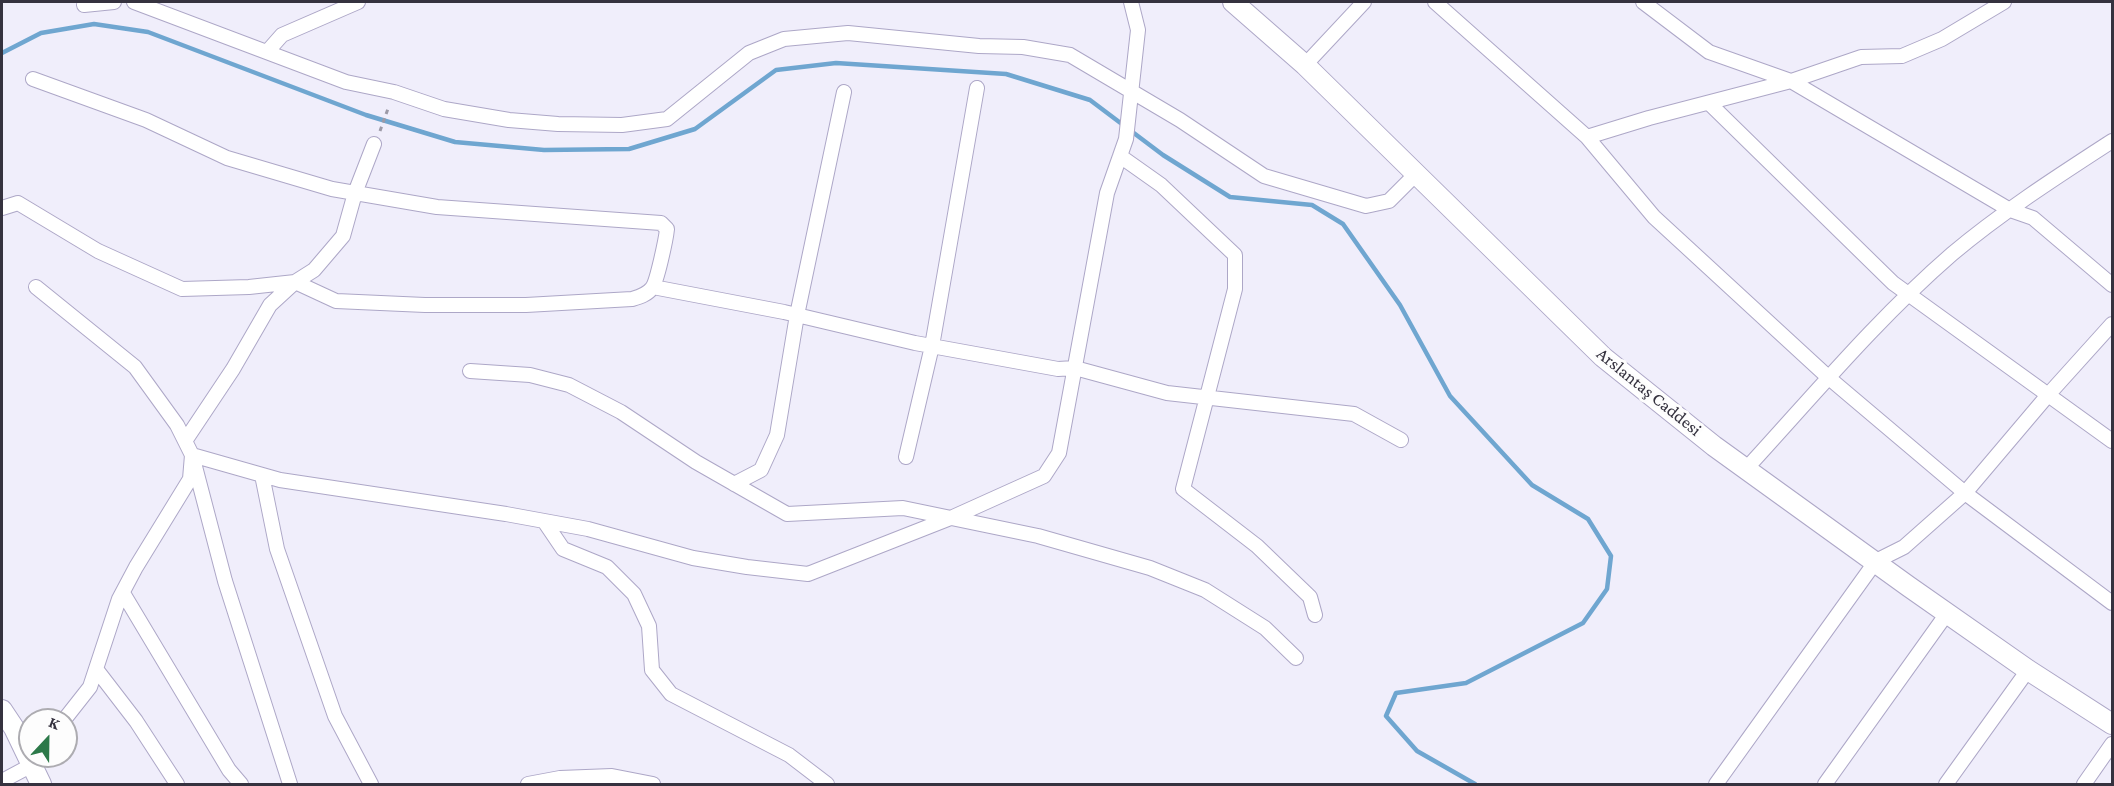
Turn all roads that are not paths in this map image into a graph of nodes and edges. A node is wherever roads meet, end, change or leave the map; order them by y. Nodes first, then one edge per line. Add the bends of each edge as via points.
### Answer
1 (114, 2) edge
2 (135, 2) edge
3 (358, 2) edge
4 (1131, 2) edge
5 (1233, 2) edge
6 (1364, 2) edge
7 (1435, 2) edge
8 (1643, 2) edge
9 (2004, 2) edge
10 (84, 5) dead end
11 (156, 5) edge
12 (267, 52) junction
13 (1305, 65) junction
14 (33, 79) dead end
15 (1791, 81) junction
16 (977, 88) dead end
17 (844, 92) dead end
18 (1130, 97) junction
19 (1709, 103) junction
20 (1587, 137) junction
21 (2112, 141) edge
22 (374, 144) dead end
23 (1120, 156) junction
24 (1416, 174) junction
25 (356, 193) junction
26 (2, 208) edge
27 (2010, 210) junction
28 (295, 282) junction
29 (2112, 285) edge
30 (36, 287) dead end
31 (653, 287) junction
32 (1908, 294) junction
33 (797, 315) junction
34 (2112, 324) edge
35 (932, 346) junction
36 (1075, 368) junction
37 (470, 371) dead end
38 (1829, 378) junction
39 (2048, 395) junction
40 (1208, 398) junction
41 (1401, 440) dead end
42 (185, 441) junction
43 (2112, 441) edge
44 (192, 455) junction
45 (906, 457) dead end
46 (1746, 469) junction
47 (262, 475) junction
48 (734, 484) junction
49 (1965, 494) junction
50 (953, 517) junction
51 (544, 520) junction
52 (1876, 561) junction
53 (123, 593) junction
54 (2112, 603) edge
55 (1948, 612) junction
56 (1315, 615) dead end
57 (1296, 658) dead end
58 (96, 669) junction
59 (2028, 670) junction
60 (73, 708) edge
61 (2, 710) edge
62 (2112, 724) edge
63 (18, 734) edge
64 (2112, 744) edge
65 (22, 768) edge
66 (37, 768) edge
67 (2, 781) edge
68 (560, 781) edge
69 (41, 784) edge
70 (177, 784) edge
71 (240, 784) edge
72 (290, 784) edge
73 (371, 784) edge
74 (528, 784) edge
75 (653, 784) edge
76 (827, 784) edge
77 (1716, 784) edge
78 (1825, 784) edge
79 (1946, 784) edge
80 (2084, 784) edge

1 - 10 street
2 - 11 street
3 - 12 street via 282,35
4 - 18 street via 1138,30
5 - 13 main road, Arslantaş Caddesi
6 - 13 street
7 - 20 street
8 - 15 street via 1709,52
9 - 15 street via 1942,39 1902,56 1862,57
11 - 12 street
12 - 18 street via 346,82 394,92 444,109 558,124 622,125 667,119 749,53 784,39 848,33 1070,54
13 - 24 main road, Arslantaş Caddesi
14 - 25 street via 146,120 227,159
15 - 19 street
15 - 27 street
16 - 35 street
17 - 33 street
18 - 23 street via 1126,139
18 - 24 street via 1180,120 1264,176 1366,206 1389,201
19 - 20 street
19 - 32 street
20 - 38 street via 1654,217
21 - 27 street
22 - 25 street
23 - 36 street via 1107,193
23 - 40 street via 1161,185 1235,255 1236,289
24 - 46 main road, Arslantaş Caddesi via 1603,357
25 - 28 street via 343,236 314,270
25 - 31 street via 438,207 661,223 668,229
26 - 28 street via 18,203 98,250 182,289
27 - 29 street via 2033,218
27 - 32 street via 1953,253
28 - 31 street via 336,301 425,305 632,299
28 - 42 street via 270,305
30 - 42 street via 135,367
31 - 33 street
32 - 38 street
32 - 39 street
33 - 35 street
33 - 48 street via 777,435 761,470
34 - 39 street
35 - 36 street via 1058,369
35 - 45 street
36 - 40 street via 1167,393
36 - 50 street via 1059,453 1044,476
37 - 48 street via 530,375 569,385 621,412
38 - 46 street
38 - 49 street
39 - 43 street
39 - 49 street
40 - 41 street via 1354,414
40 - 56 street via 1184,489 1257,546 1310,597
42 - 44 street
44 - 47 street
44 - 53 street via 190,479
44 - 72 street via 225,581
46 - 52 main road, Arslantaş Caddesi
47 - 51 street
47 - 73 street via 277,549 334,716
48 - 50 street via 787,514 903,508
49 - 52 street via 1904,547
49 - 54 street
50 - 51 street via 808,574 693,558
50 - 57 street via 1150,568 1205,590 1265,628
51 - 76 street via 563,549 607,567 634,594 649,626 652,670 670,694 789,755
52 - 55 main road, Arslantaş Caddesi
52 - 77 street
53 - 58 street
53 - 71 street
55 - 59 main road, Arslantaş Caddesi
55 - 78 street
58 - 60 street via 90,687
58 - 70 street
59 - 62 main road, Arslantaş Caddesi
59 - 79 street
61 - 63 main road
64 - 80 street
65 - 67 street
66 - 69 main road
68 - 74 street
68 - 75 street via 612,776

